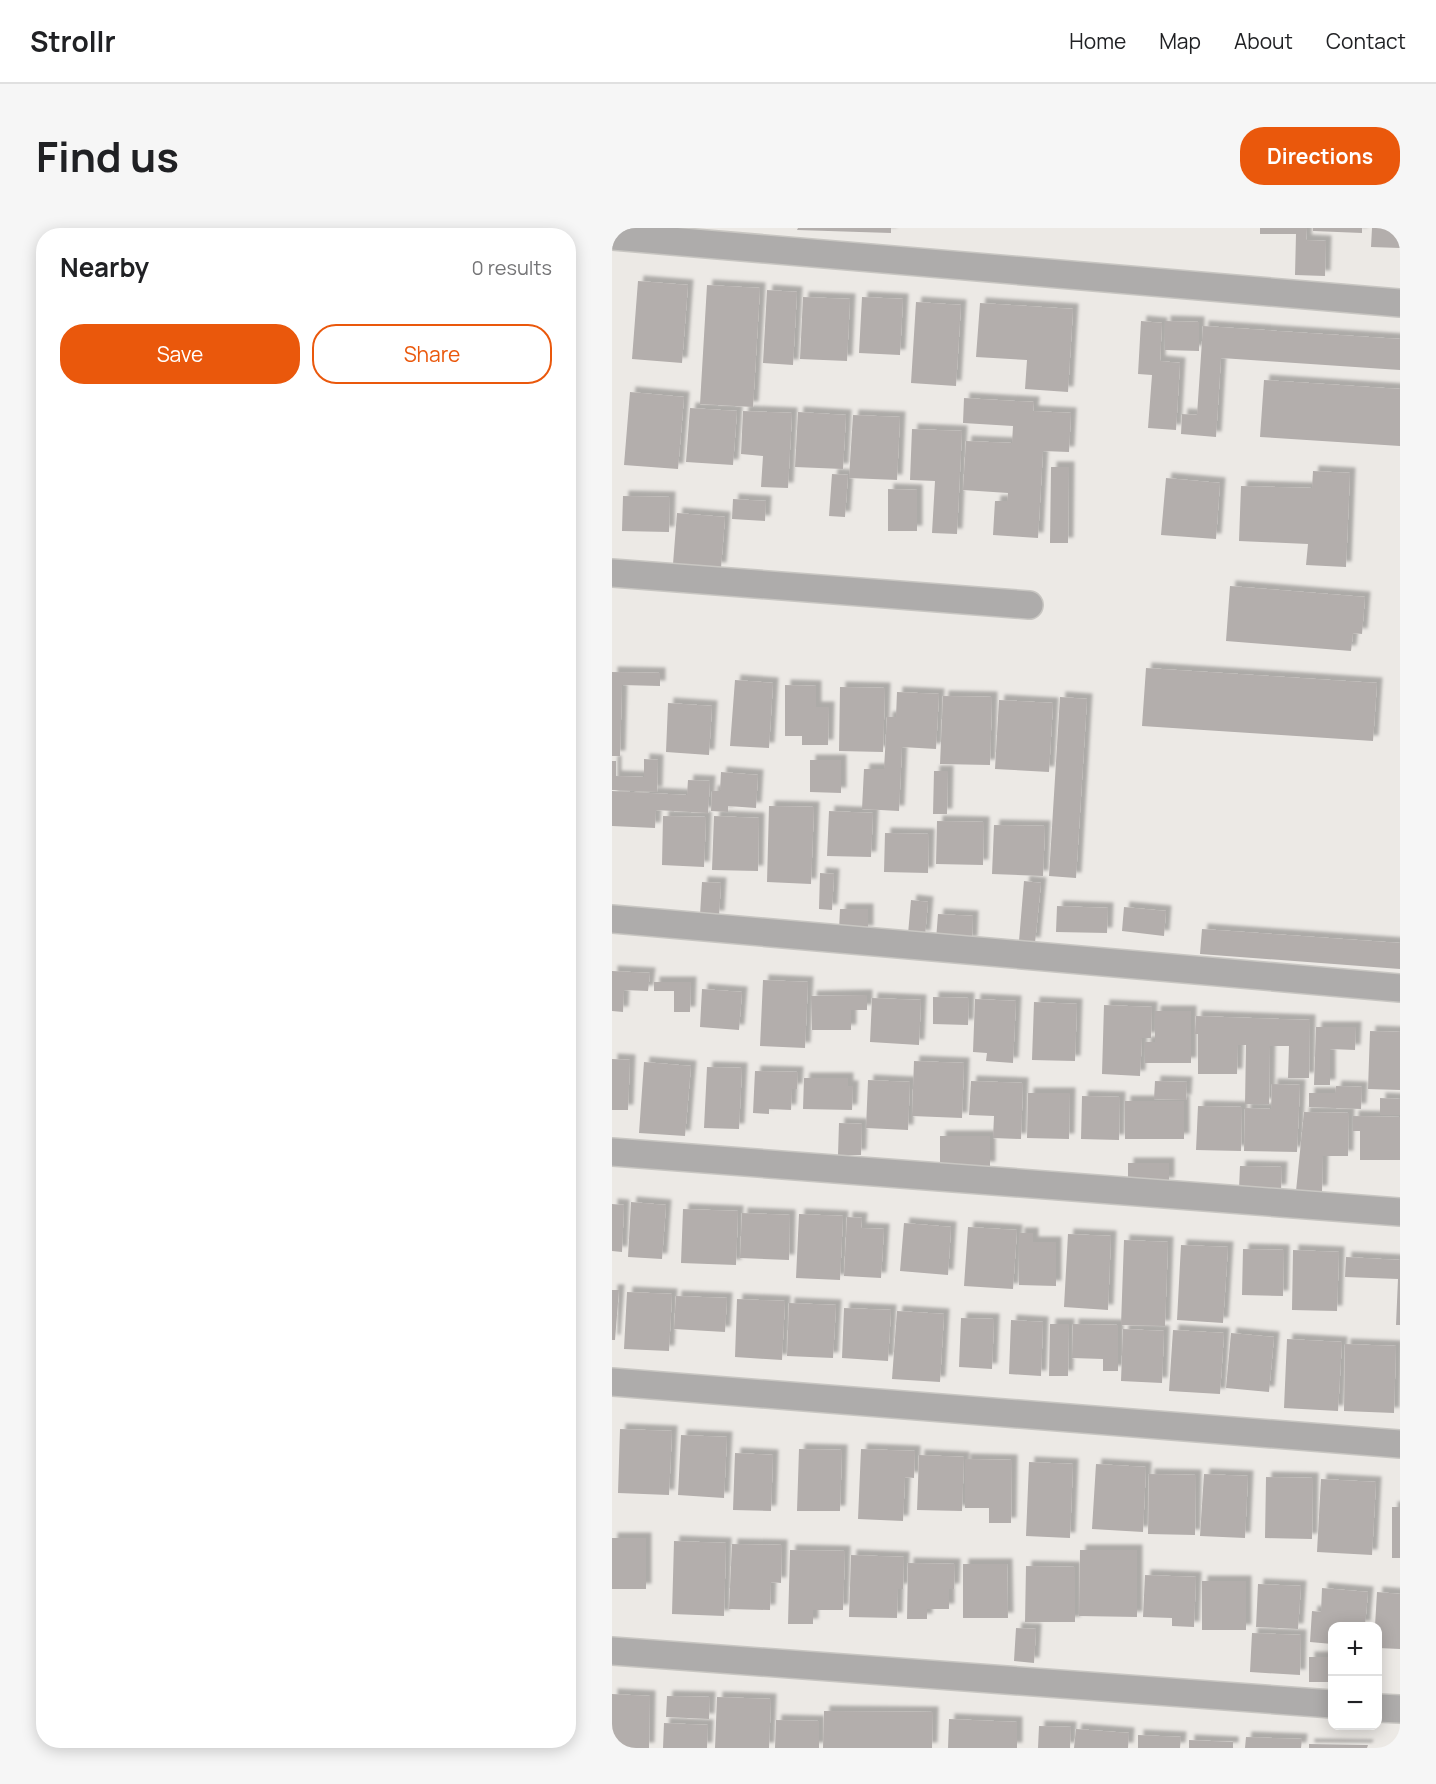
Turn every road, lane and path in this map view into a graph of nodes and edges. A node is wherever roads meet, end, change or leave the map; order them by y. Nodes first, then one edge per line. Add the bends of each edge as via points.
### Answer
1 (612, 236) edge
2 (1400, 303) edge
3 (612, 573) edge
4 (1029, 605) dead end
5 (612, 919) edge
6 (1400, 988) edge
7 (612, 1152) edge
8 (1400, 1212) edge
9 (612, 1382) edge
10 (1400, 1444) edge
11 (612, 1651) edge
12 (1328, 1704) edge
13 (1382, 1708) edge
14 (1400, 1709) edge

1 - 2 street
3 - 4 street
5 - 6 street
7 - 8 street
9 - 10 street
11 - 12 street
13 - 14 street

